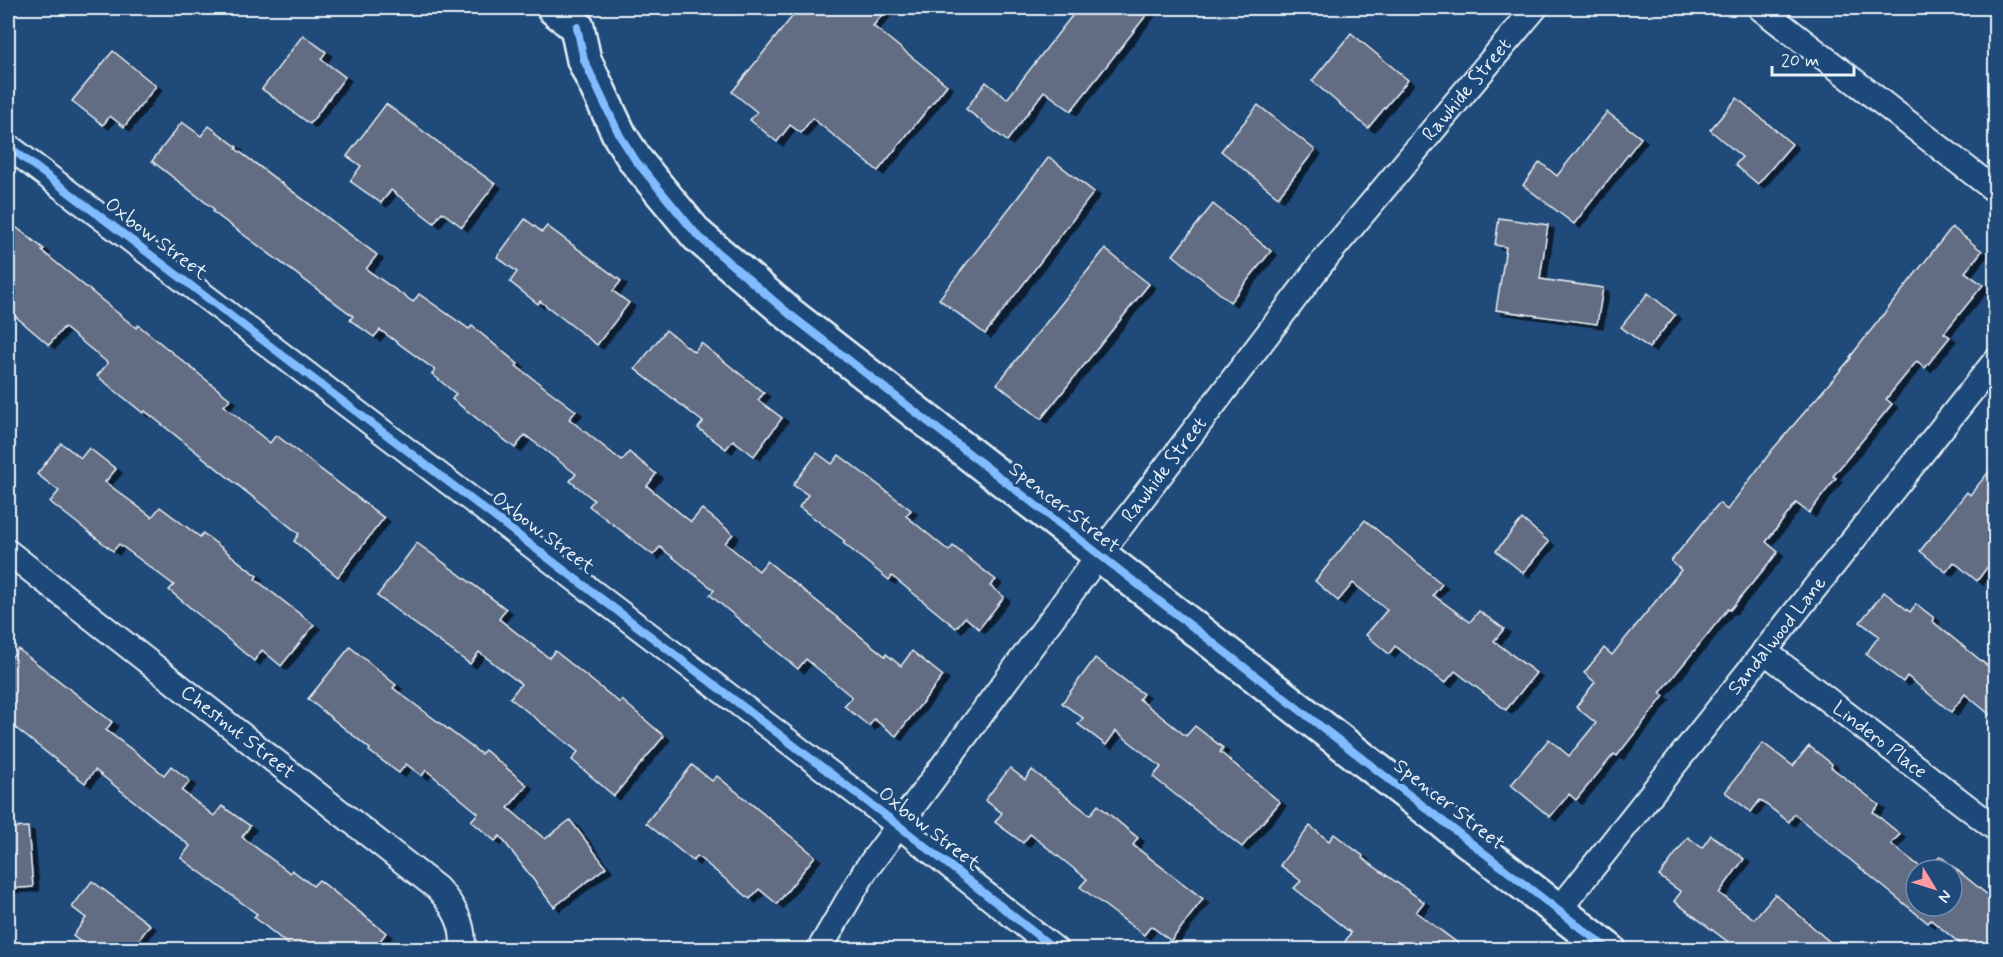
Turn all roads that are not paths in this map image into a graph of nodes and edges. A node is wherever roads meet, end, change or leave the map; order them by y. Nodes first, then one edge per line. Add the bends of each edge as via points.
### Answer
1 (1535, 8) edge
2 (1760, 8) edge
3 (572, 14) edge
4 (8, 146) edge
5 (1995, 191) edge
6 (1995, 360) edge
7 (8, 552) edge
8 (1099, 555) junction
9 (1764, 651) junction
10 (898, 825) junction
11 (1995, 829) edge
12 (1558, 910) junction
13 (462, 950) edge
14 (819, 950) edge
15 (1056, 950) edge
16 (1609, 950) edge

1 - 8 street, Rawhide Street via 1324,260
2 - 5 street
3 - 8 street, Spencer Street via 584,60 620,136 697,236 788,313
4 - 10 street, Oxbow Street
6 - 9 street, Sandalwood Lane
7 - 13 street, Chestnut Street via 437,888 453,905 463,932
8 - 10 street, Rawhide Street
8 - 12 street, Spencer Street
9 - 11 street, Lindero Place
9 - 12 street, Sandalwood Lane
10 - 14 street, Rawhide Street via 865,871
10 - 15 street, Oxbow Street
12 - 16 street, Spencer Street

